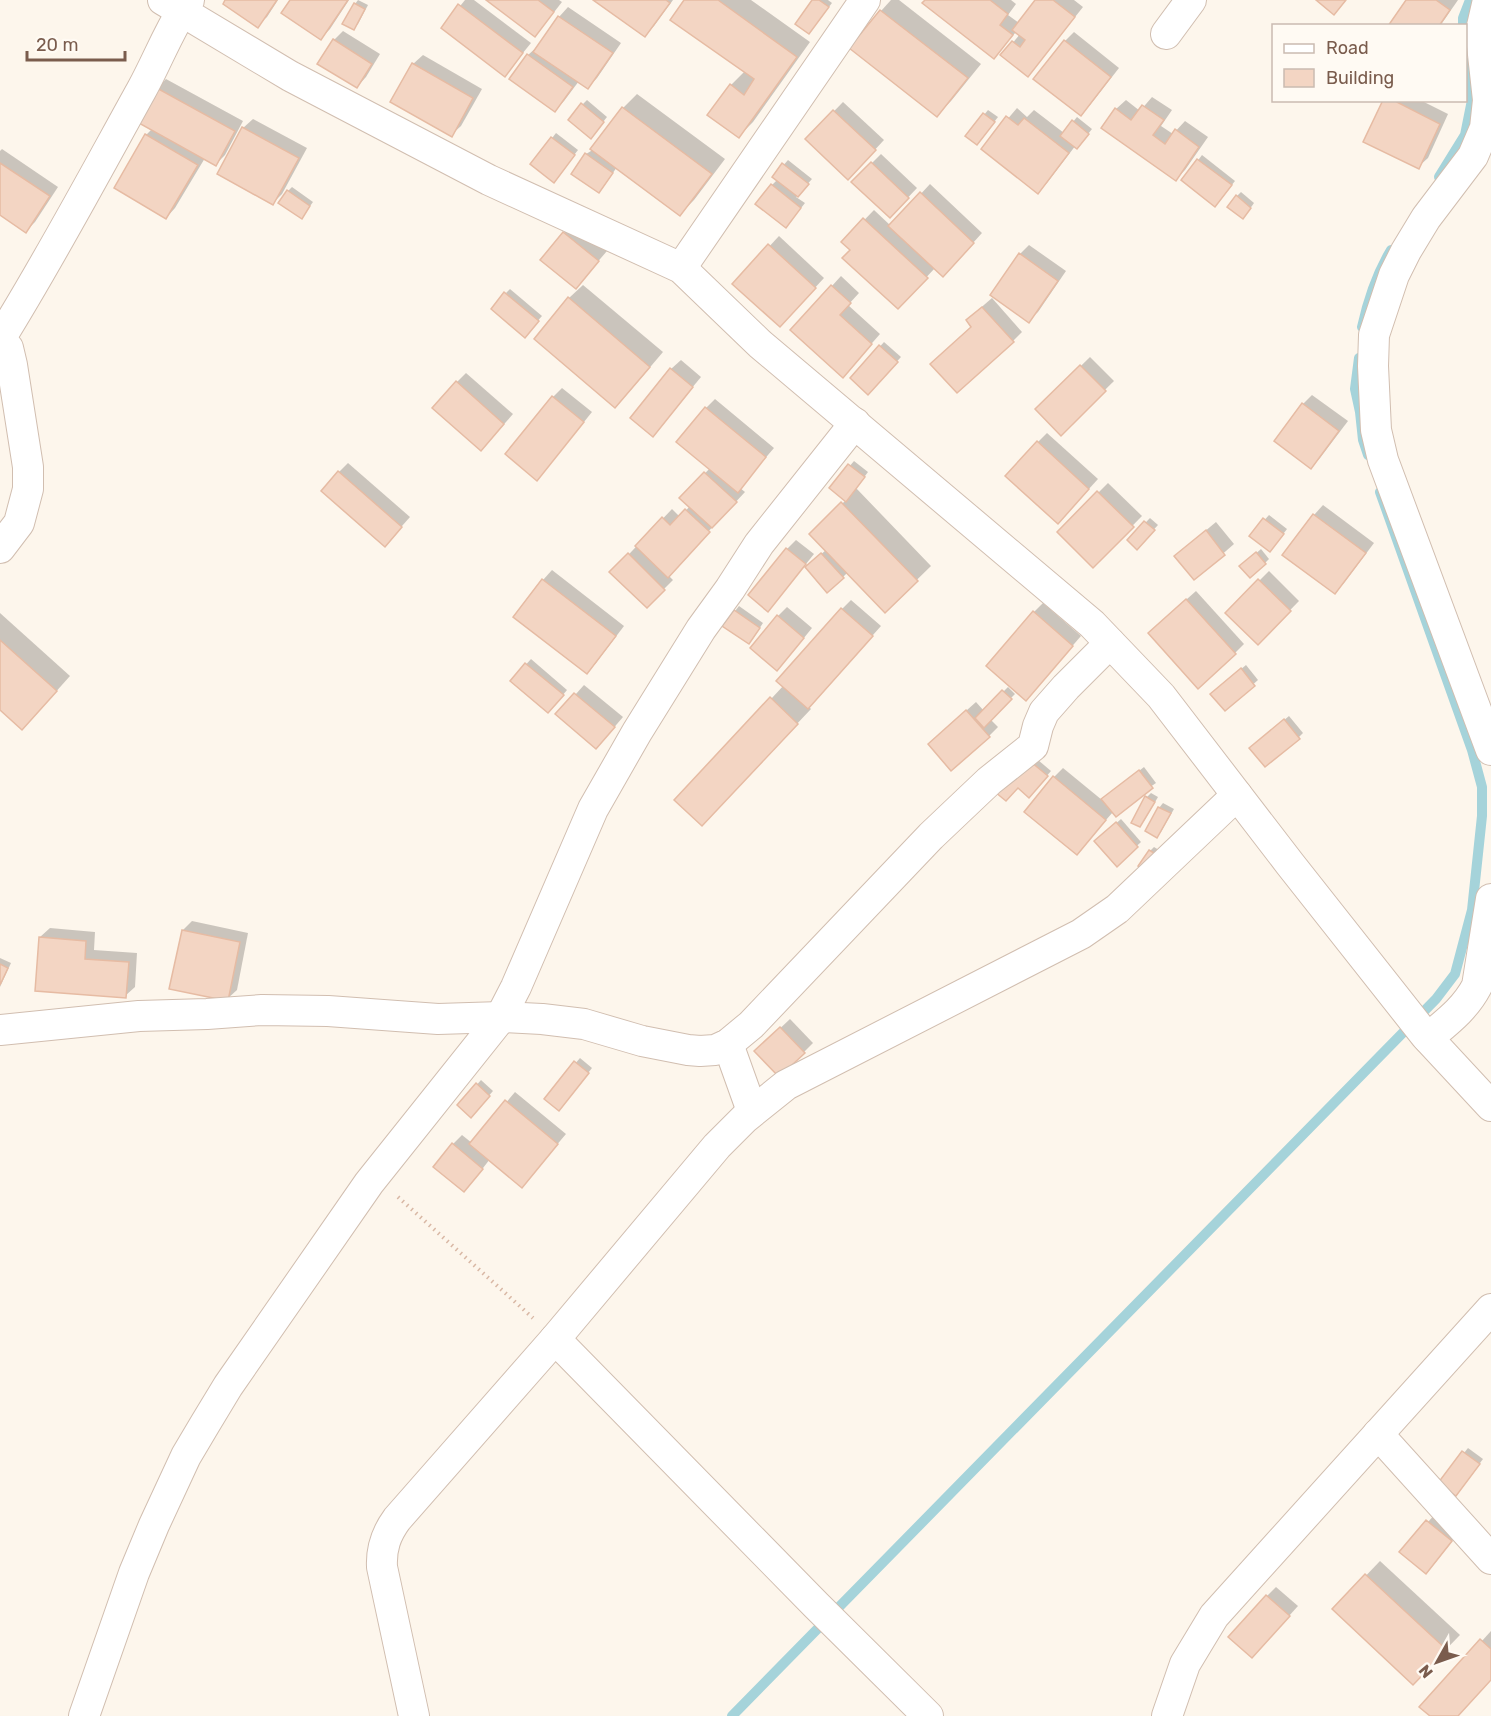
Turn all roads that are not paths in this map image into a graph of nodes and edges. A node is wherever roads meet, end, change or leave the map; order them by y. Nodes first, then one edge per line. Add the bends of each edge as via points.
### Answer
1 (865, 0) edge
2 (1191, 0) edge
3 (1488, 0) edge
4 (178, 4) edge
5 (1166, 34) dead end
6 (681, 268) junction
7 (0, 341) edge
8 (855, 423) junction
9 (0, 548) edge
10 (1110, 643) junction
11 (1491, 750) edge
12 (1237, 795) junction
13 (1491, 899) edge
14 (501, 1017) junction
15 (0, 1030) edge
16 (1428, 1038) junction
17 (728, 1044) junction
18 (1491, 1106) edge
19 (752, 1111) junction
20 (1491, 1309) edge
21 (555, 1339) junction
22 (1378, 1434) junction
23 (1491, 1559) edge
24 (84, 1716) edge
25 (414, 1716) edge
26 (928, 1716) edge
27 (1167, 1716) edge

1 - 6 street
2 - 5 street
3 - 11 street via 1482,26 1488,100 1485,128 1473,156 1426,218 1394,275 1374,335 1373,366 1376,430 1383,460
4 - 6 street via 291,76 479,174
4 - 7 street via 147,80
6 - 8 street via 760,344
7 - 9 street via 8,348 12,365 28,467 28,489 19,524
8 - 10 street
8 - 14 street via 759,544 637,732 593,809
10 - 12 street via 1161,696
10 - 17 street via 1044,712 1033,746 931,836 751,1025
12 - 16 street
12 - 19 street via 1116,909 1081,934 812,1071
13 - 16 street via 1471,998
14 - 15 street via 438,1019 262,1010 139,1016
14 - 17 street via 584,1024 688,1050 715,1050
14 - 24 street via 375,1176 228,1386 186,1456 134,1573
16 - 18 street
17 - 19 street
19 - 21 street via 717,1146
20 - 22 street
21 - 25 street via 387,1535 382,1567
21 - 26 street
22 - 23 street
22 - 27 street via 1214,1616 1185,1664

